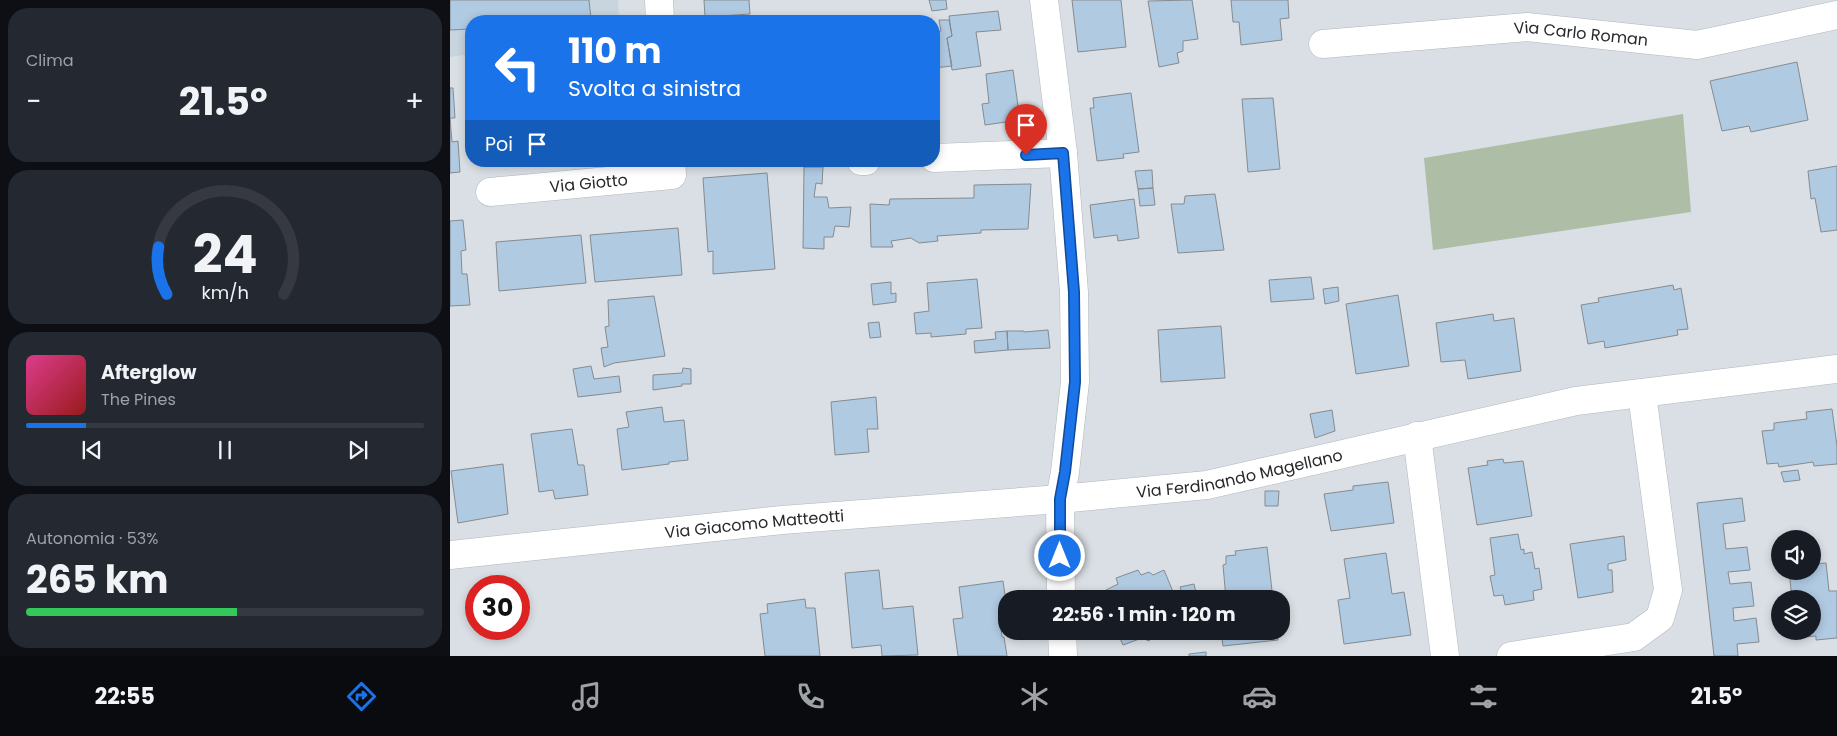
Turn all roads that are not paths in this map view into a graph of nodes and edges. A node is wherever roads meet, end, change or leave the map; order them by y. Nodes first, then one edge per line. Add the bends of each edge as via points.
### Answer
1 (659, 0) edge
2 (1044, 0) edge
3 (1837, 14) edge
4 (660, 15) edge
5 (1323, 44) dead end
6 (1063, 153) junction
7 (940, 158) edge
8 (671, 167) edge
9 (490, 192) dead end
10 (1837, 369) edge
11 (1642, 394) junction
12 (1417, 436) junction
13 (1060, 499) junction
14 (450, 555) edge
15 (1061, 590) edge
16 (1062, 640) edge
17 (1063, 656) edge
18 (1444, 656) edge
19 (1511, 656) edge

1 - 4 street
2 - 6 street
3 - 5 street, Via Carlo Roman via 1698,45 1527,27
6 - 7 street
6 - 13 street via 1074,292 1075,382
8 - 9 street, Via Giotto via 672,175
10 - 11 street, Via Ferdinando Magellano
11 - 12 street, Via Ferdinando Magellano via 1576,401
11 - 19 street via 1668,590 1660,618 1634,637
12 - 13 street, Via Ferdinando Magellano via 1207,485
12 - 18 street
13 - 14 street, Via Giacomo Matteotti via 782,520
13 - 15 street
16 - 17 street

